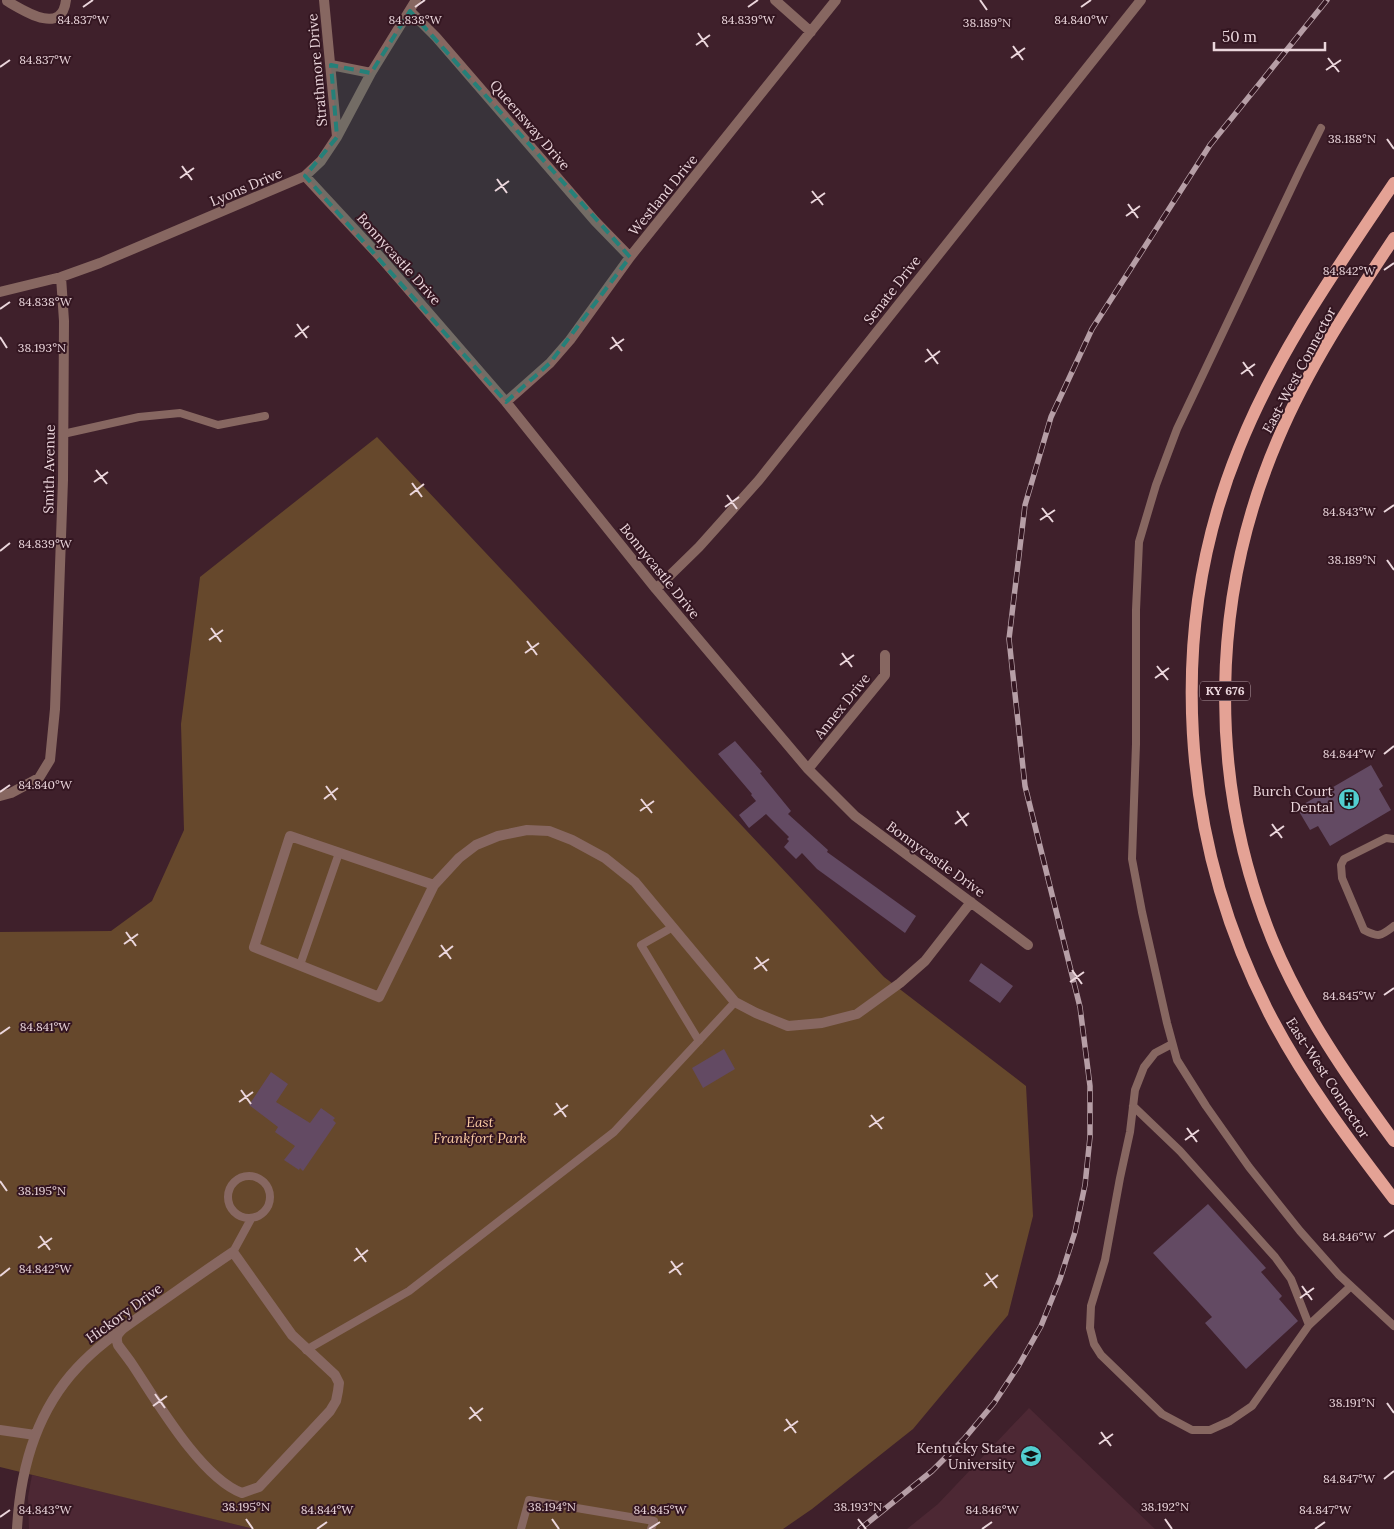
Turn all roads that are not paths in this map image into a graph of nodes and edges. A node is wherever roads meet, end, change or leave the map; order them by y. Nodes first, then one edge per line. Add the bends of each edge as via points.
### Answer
1 (66, 0) edge
2 (324, 0) edge
3 (416, 0) edge
4 (775, 0) edge
5 (836, 0) edge
6 (1141, 0) edge
7 (6, 1) edge
8 (410, 11) junction
9 (811, 32) junction
10 (331, 65) junction
11 (372, 73) junction
12 (1321, 128) dead end
13 (338, 137) junction
14 (305, 176) junction
15 (1394, 183) edge
16 (1394, 238) edge
17 (630, 257) junction
18 (61, 277) junction
19 (0, 292) edge
20 (506, 402) junction
21 (265, 416) dead end
22 (64, 434) junction
23 (656, 590) junction
24 (885, 655) dead end
25 (808, 769) junction
26 (0, 796) edge
27 (1390, 838) edge
28 (339, 853) junction
29 (434, 885) junction
30 (972, 902) junction
31 (1394, 926) edge
32 (673, 928) junction
33 (1028, 945) dead end
34 (300, 965) junction
35 (735, 1002) junction
36 (699, 1041) junction
37 (1172, 1044) junction
38 (1133, 1106) junction
39 (1394, 1141) edge
40 (1394, 1198) edge
41 (251, 1219) junction
42 (232, 1252) junction
43 (1351, 1286) junction
44 (1309, 1325) junction
45 (1394, 1326) edge
46 (125, 1327) junction
47 (306, 1350) junction
48 (0, 1430) edge
49 (35, 1435) junction
50 (17, 1529) edge
51 (521, 1529) edge
52 (652, 1529) edge

1 - 7 street via 64,9 54,19 37,18
2 - 10 street, Strathmore Drive
3 - 8 street, Lyons Drive
4 - 9 street
5 - 9 street, Westland Drive
6 - 23 street, Senate Drive via 759,480
8 - 11 street, Lyons Drive
8 - 17 street, Queensway Drive
9 - 17 street, Westland Drive
10 - 11 street
10 - 13 street, Strathmore Drive
11 - 13 street, Lyons Drive
12 - 37 lane via 1177,429 1139,542 1132,859
13 - 14 street, Lyons Drive via 321,161
14 - 18 street, Lyons Drive via 109,260
14 - 20 street, Bonnycastle Drive
15 - 40 main road, East-West Connector / KY 676 via 1292,342 1238,449 1207,548 1192,650 1191,703 1194,756 1206,835 1227,913 1246,963 1296,1060 1331,1114
16 - 39 main road, East-West Connector / KY 676 via 1322,352 1278,439 1260,484 1246,529 1230,611 1224,712 1233,804 1248,867 1272,939 1316,1026
17 - 20 street, Westland Drive via 570,340 550,363
18 - 19 street, Lyons Drive
18 - 22 street, Smith Avenue
20 - 23 street, Bonnycastle Drive
21 - 22 lane via 218,425 180,413 139,417
22 - 26 street, Smith Avenue via 61,568 50,760 39,778
23 - 25 street, Bonnycastle Drive
24 - 25 street, Annex Drive via 885,675
25 - 30 street, Bonnycastle Drive via 855,816
27 - 31 lane via 1344,859 1341,865 1342,878 1364,930 1382,935
28 - 29 street
28 - 34 lane
28 - 34 street via 290,836 254,947
29 - 32 street via 476,845 498,836 528,830 549,831 605,858 635,882
29 - 34 street via 379,997
30 - 33 street, Bonnycastle Drive
30 - 35 street via 925,961 857,1014 822,1023 788,1026
32 - 35 street
32 - 36 lane via 641,945
35 - 36 lane
36 - 47 lane via 614,1132 409,1291
37 - 38 lane via 1154,1053 1144,1067
37 - 43 lane via 1177,1060 1248,1167 1338,1275
38 - 44 lane via 1180,1151 1275,1257 1291,1279
38 - 44 lane via 1105,1260 1092,1306 1090,1328 1101,1355 1162,1414 1192,1430 1210,1430 1252,1406
41 - 41 lane via 236,1215 227,1196 233,1182 246,1176 253,1176 264,1183 270,1195 267,1208
41 - 42 lane
42 - 46 street, Hickory Drive
42 - 47 street
43 - 44 lane
43 - 45 lane
46 - 47 street via 116,1337 118,1345 167,1417 208,1468 242,1493 259,1487 336,1401 339,1383 335,1375
46 - 49 street, Hickory Drive via 76,1369 48,1407
48 - 49 street
49 - 50 street, Hickory Drive via 22,1484
51 - 52 lane via 529,1500 654,1521

